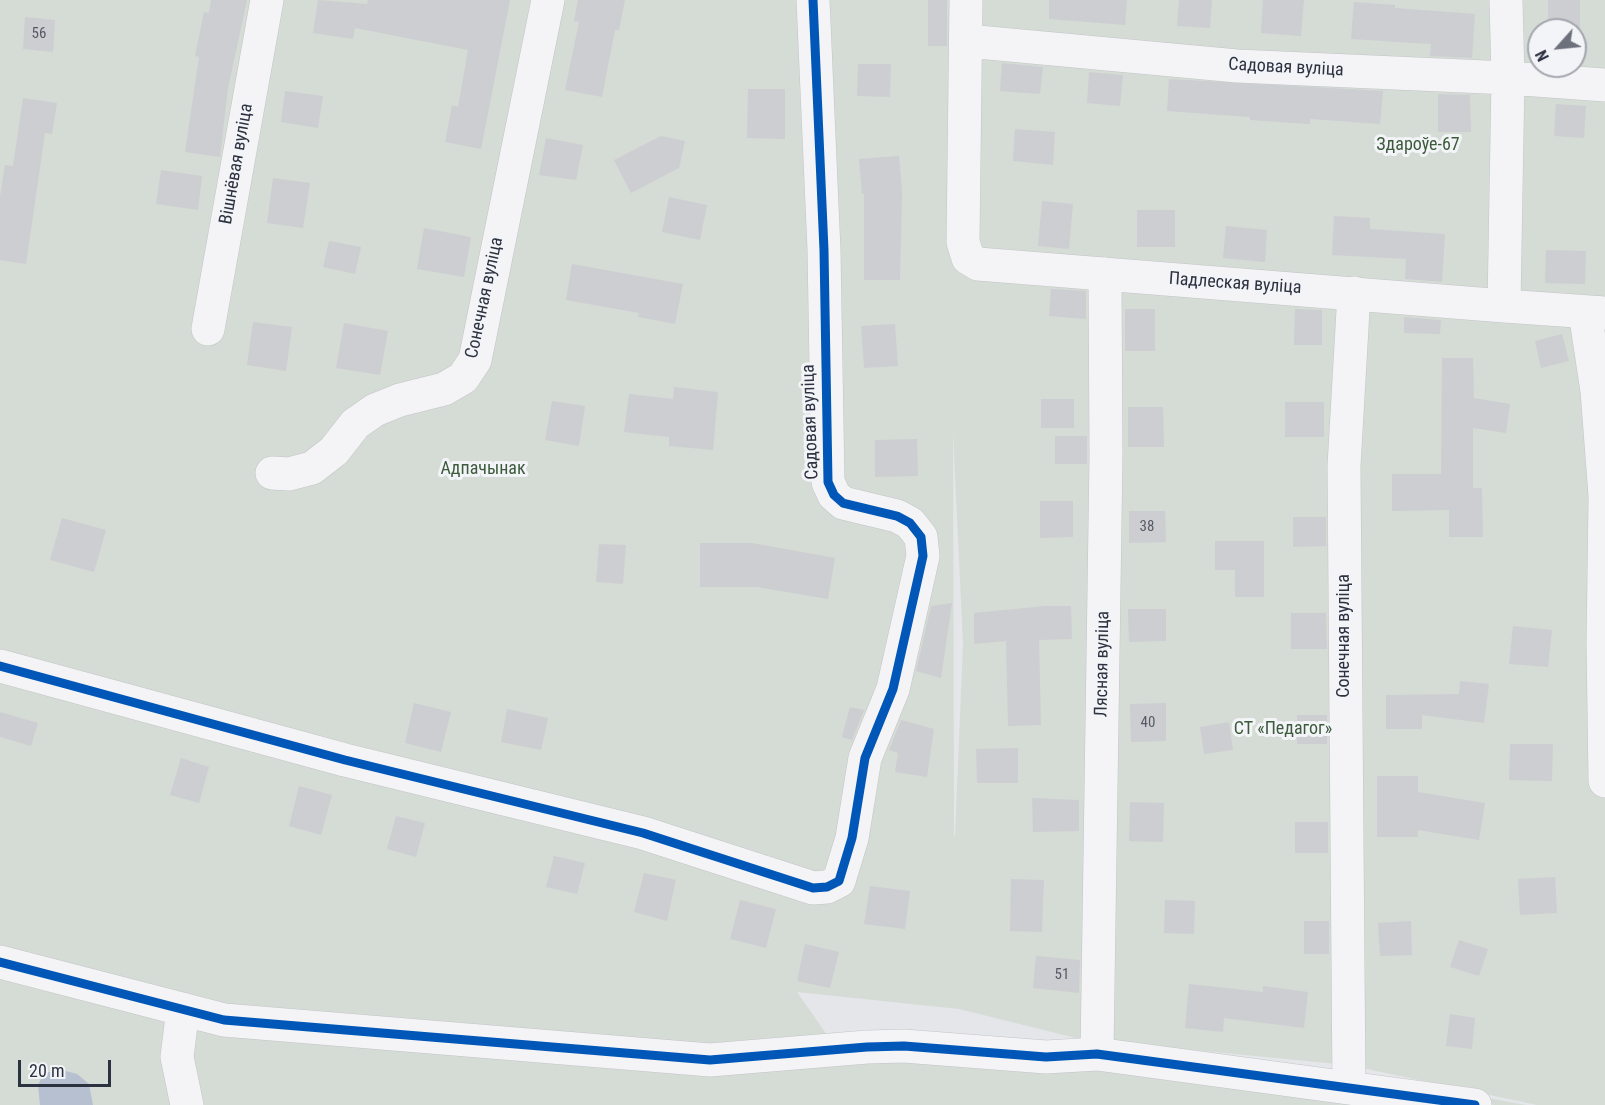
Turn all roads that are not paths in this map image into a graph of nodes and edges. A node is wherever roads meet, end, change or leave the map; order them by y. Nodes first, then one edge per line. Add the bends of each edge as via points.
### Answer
1 (267, 0) edge
2 (548, 0) edge
3 (813, 0) edge
4 (966, 0) edge
5 (1506, 0) edge
6 (967, 41) junction
7 (1508, 78) junction
8 (1605, 85) edge
9 (1105, 274) junction
10 (1354, 293) junction
11 (1504, 306) junction
12 (1595, 313) edge
13 (208, 329) dead end
14 (272, 473) dead end
15 (1605, 498) edge
16 (0, 666) edge
17 (1605, 781) edge
18 (0, 962) edge
19 (183, 1009) junction
20 (1097, 1054) junction
21 (1348, 1088) junction
22 (187, 1105) edge
23 (1475, 1105) edge

1 - 13 street, Вішнёвая вуліца
2 - 14 street, Сонечная вуліца via 474,360 463,378 444,389 375,410 312,468 289,474
3 - 16 street, Садовая вуліца via 824,249 828,482 843,503 910,523 921,537 923,556 892,689 866,759 852,838 839,881 813,888 643,833 334,757
4 - 6 street
5 - 7 street
6 - 7 street, Садовая вуліца via 1237,66
6 - 9 street, Падлеская вуліца via 963,242 968,258 978,264
7 - 8 street, Садовая вуліца
7 - 11 street
9 - 10 street, Падлеская вуліца
9 - 20 street, Лясная вуліца
10 - 11 street, Падлеская вуліца
10 - 21 street, Сонечная вуліца via 1344,466
11 - 12 street, Падлеская вуліца
12 - 15 street
15 - 17 street
18 - 19 street
19 - 20 street via 224,1020 710,1060 876,1047 1046,1057
19 - 22 street via 177,1057
20 - 21 street
21 - 23 street

